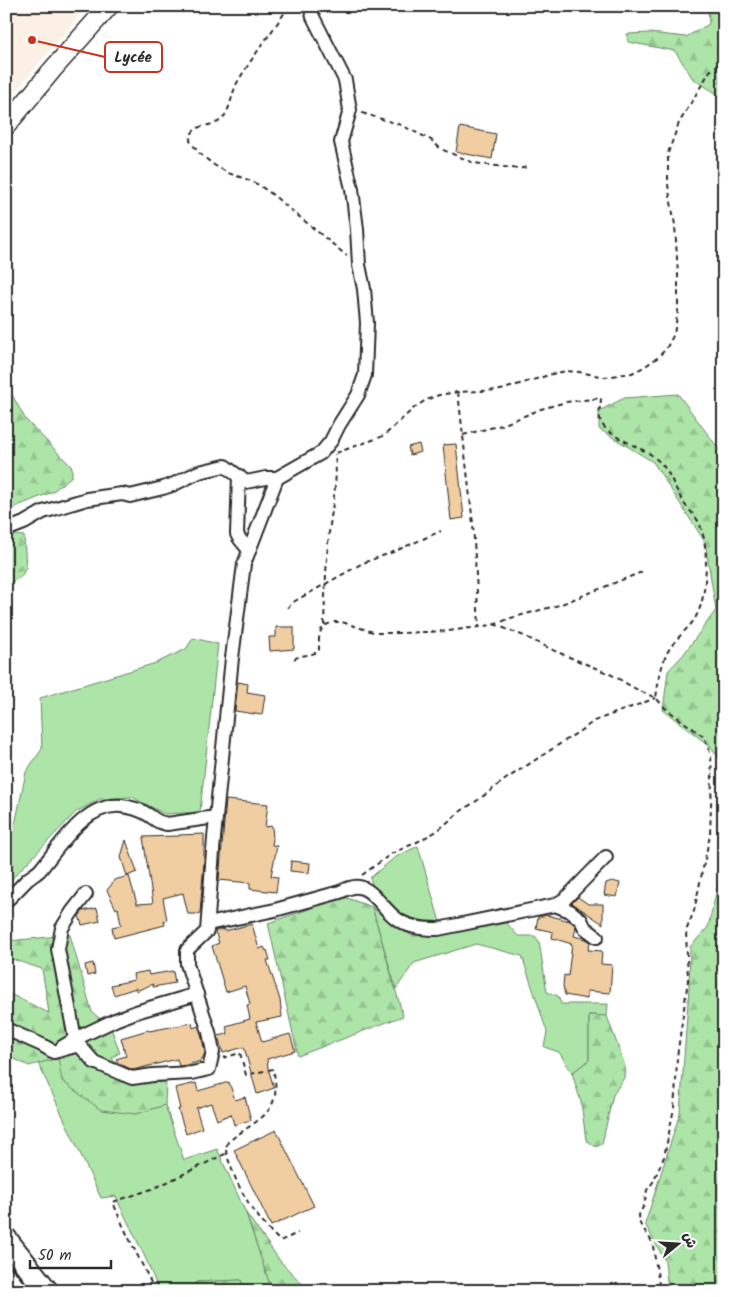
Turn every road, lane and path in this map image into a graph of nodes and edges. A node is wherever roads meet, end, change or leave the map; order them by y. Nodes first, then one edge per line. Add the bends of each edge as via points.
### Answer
1 (109, 6) edge
2 (289, 6) edge
3 (310, 6) edge
4 (724, 64) edge
5 (350, 110) junction
6 (6, 126) edge
7 (527, 167) dead end
8 (359, 265) junction
9 (458, 392) junction
10 (463, 435) junction
11 (321, 453) junction
12 (335, 454) junction
13 (239, 476) junction
14 (277, 478) junction
15 (6, 530) edge
16 (441, 531) dead end
17 (249, 551) junction
18 (642, 572) dead end
19 (325, 584) junction
20 (287, 608) dead end
21 (494, 624) junction
22 (324, 627) junction
23 (479, 627) junction
24 (294, 659) dead end
25 (656, 698) junction
26 (216, 817) junction
27 (606, 857) dead end
28 (350, 888) junction
29 (86, 894) dead end
30 (6, 900) edge
31 (555, 905) junction
32 (208, 924) junction
33 (597, 937) dead end
34 (197, 994) junction
35 (6, 1029) edge
36 (75, 1039) junction
37 (54, 1052) junction
38 (211, 1061) junction
39 (226, 1154) junction
40 (298, 1233) dead end
41 (6, 1239) edge
42 (6, 1278) edge
43 (16, 1291) edge
44 (47, 1291) edge
45 (155, 1291) edge
46 (660, 1291) edge

1 - 6 main road
2 - 8 path via 236,85 226,112 220,120 195,129 190,141 214,165 273,195
3 - 5 street via 345,80
4 - 9 path via 710,71 679,123 668,154 668,184 677,250 678,311 674,334 666,349 644,368 632,373 605,377 566,372 501,390
5 - 7 path via 401,125 432,140 441,149 474,163 519,169
5 - 8 street via 341,142 352,188
8 - 11 street via 367,323 365,375 358,395
9 - 10 path
9 - 12 path via 426,400 381,437
10 - 23 path via 473,524
10 - 25 path via 566,402 601,398 599,416 602,425 665,467 682,501 702,528 706,565 702,603 692,622 667,654
11 - 12 path
11 - 14 street
12 - 19 path via 336,483
13 - 14 street via 246,482
13 - 15 street via 224,466 213,468 163,488 130,496 122,494 87,499 44,512
13 - 17 street via 237,534
14 - 17 street
16 - 19 path via 363,563
17 - 26 street via 244,564 232,658
18 - 21 path via 559,605
19 - 20 path
19 - 22 path
21 - 23 path
21 - 25 path via 612,675
22 - 23 path via 338,621 376,633 401,634
22 - 24 path via 319,638 319,651
25 - 28 path via 594,721 461,810 437,831 391,854
25 - 46 path via 707,742 712,777 710,835 694,911 686,931 688,980 677,1057 674,1108 664,1157 647,1190 639,1215 640,1224 653,1246
26 - 30 street via 167,824 159,823 145,812 133,808 99,809 67,836 39,871
26 - 32 street
27 - 31 street
28 - 31 street via 360,887 373,895 396,919 422,929 438,929
28 - 32 street via 275,910
29 - 36 street via 62,928 58,949
31 - 33 street via 570,911
32 - 34 street via 207,932 187,950 187,964
34 - 36 street via 136,1012
34 - 38 street via 209,1032 213,1052
35 - 37 street
36 - 37 street
37 - 38 street via 79,1045 94,1062 132,1078 192,1073 209,1069
38 - 39 path via 240,1053 246,1075 273,1069 275,1078 276,1090 269,1109 263,1118 228,1142
39 - 40 path via 239,1188 269,1230 280,1241
39 - 45 path via 157,1187 113,1202
41 - 44 highway
42 - 43 highway

